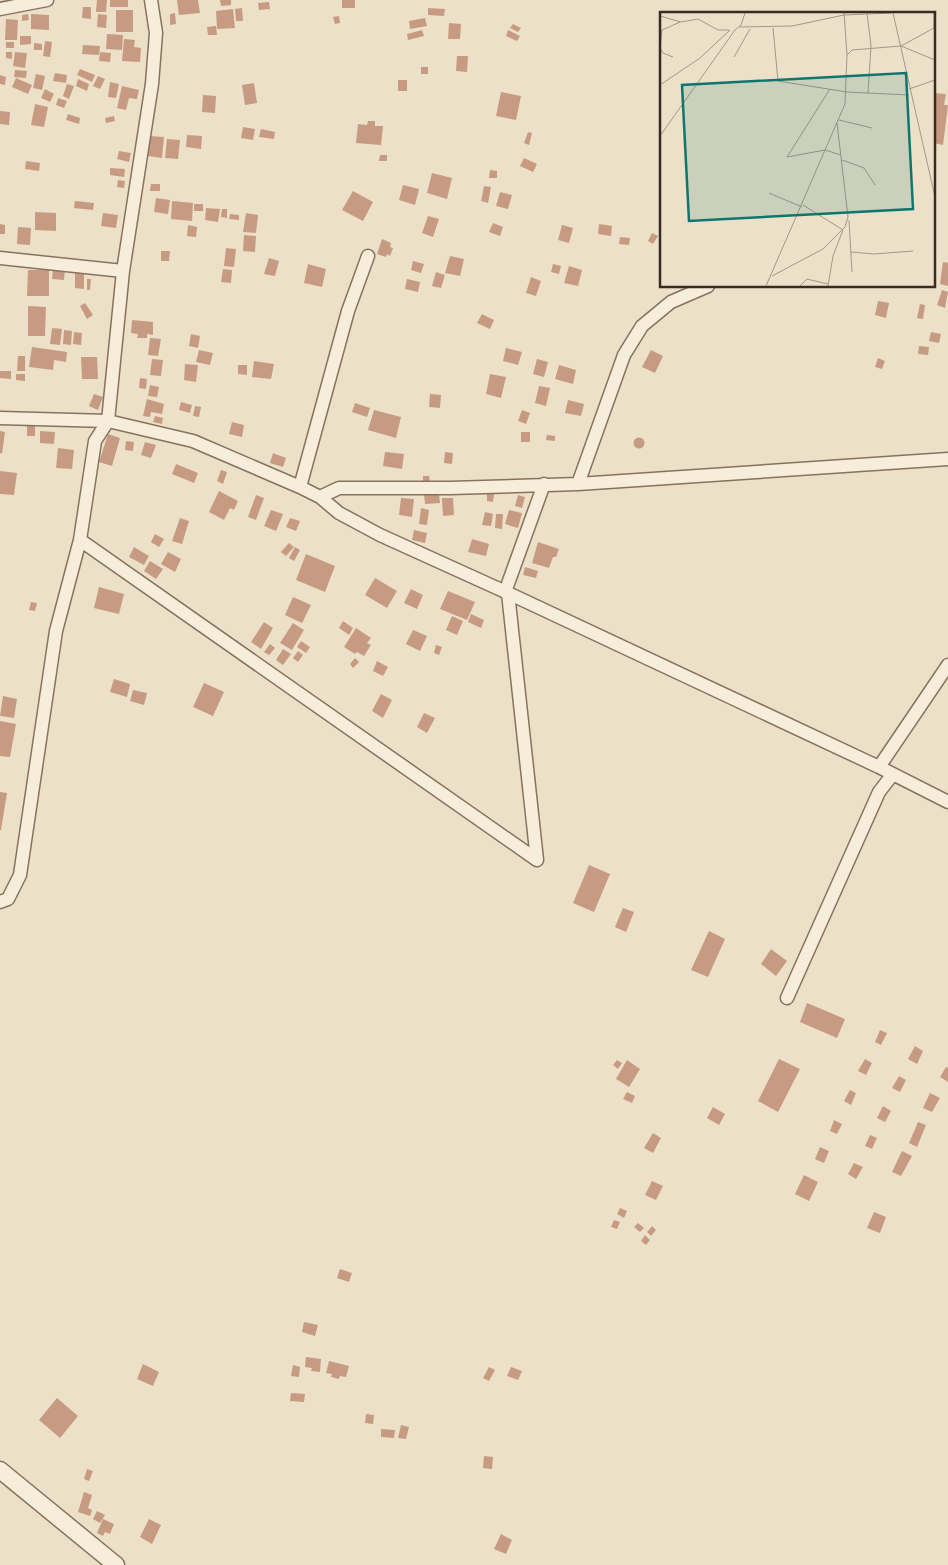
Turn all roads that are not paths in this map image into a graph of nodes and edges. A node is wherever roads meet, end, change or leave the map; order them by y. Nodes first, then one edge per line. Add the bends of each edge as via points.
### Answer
1 (47, 0) edge
2 (152, 0) edge
3 (0, 8) edge
4 (368, 256) dead end
5 (0, 258) edge
6 (123, 271) junction
7 (703, 288) edge
8 (0, 418) edge
9 (108, 421) junction
10 (948, 459) edge
11 (544, 484) junction
12 (578, 484) junction
13 (300, 487) junction
14 (320, 497) junction
15 (80, 540) junction
16 (507, 592) junction
17 (948, 665) edge
18 (880, 767) junction
19 (893, 774) junction
20 (948, 802) edge
21 (0, 902) edge
22 (787, 998) dead end
23 (0, 1470) edge
24 (116, 1565) edge

1 - 3 street
2 - 6 street via 156,33 152,84
4 - 13 street via 348,311
5 - 6 street
6 - 9 street
7 - 12 street via 671,302 642,326 624,355
8 - 9 street
9 - 13 street via 193,441
9 - 15 street via 95,442
10 - 12 street
11 - 12 street
11 - 14 street via 340,488
11 - 16 street
13 - 14 street
14 - 16 street via 339,513 380,535
15 - 16 street via 537,860
15 - 21 street via 56,631 20,876 8,899
16 - 18 street
17 - 18 street
18 - 19 street
19 - 20 street
19 - 22 street via 879,792
23 - 24 street

